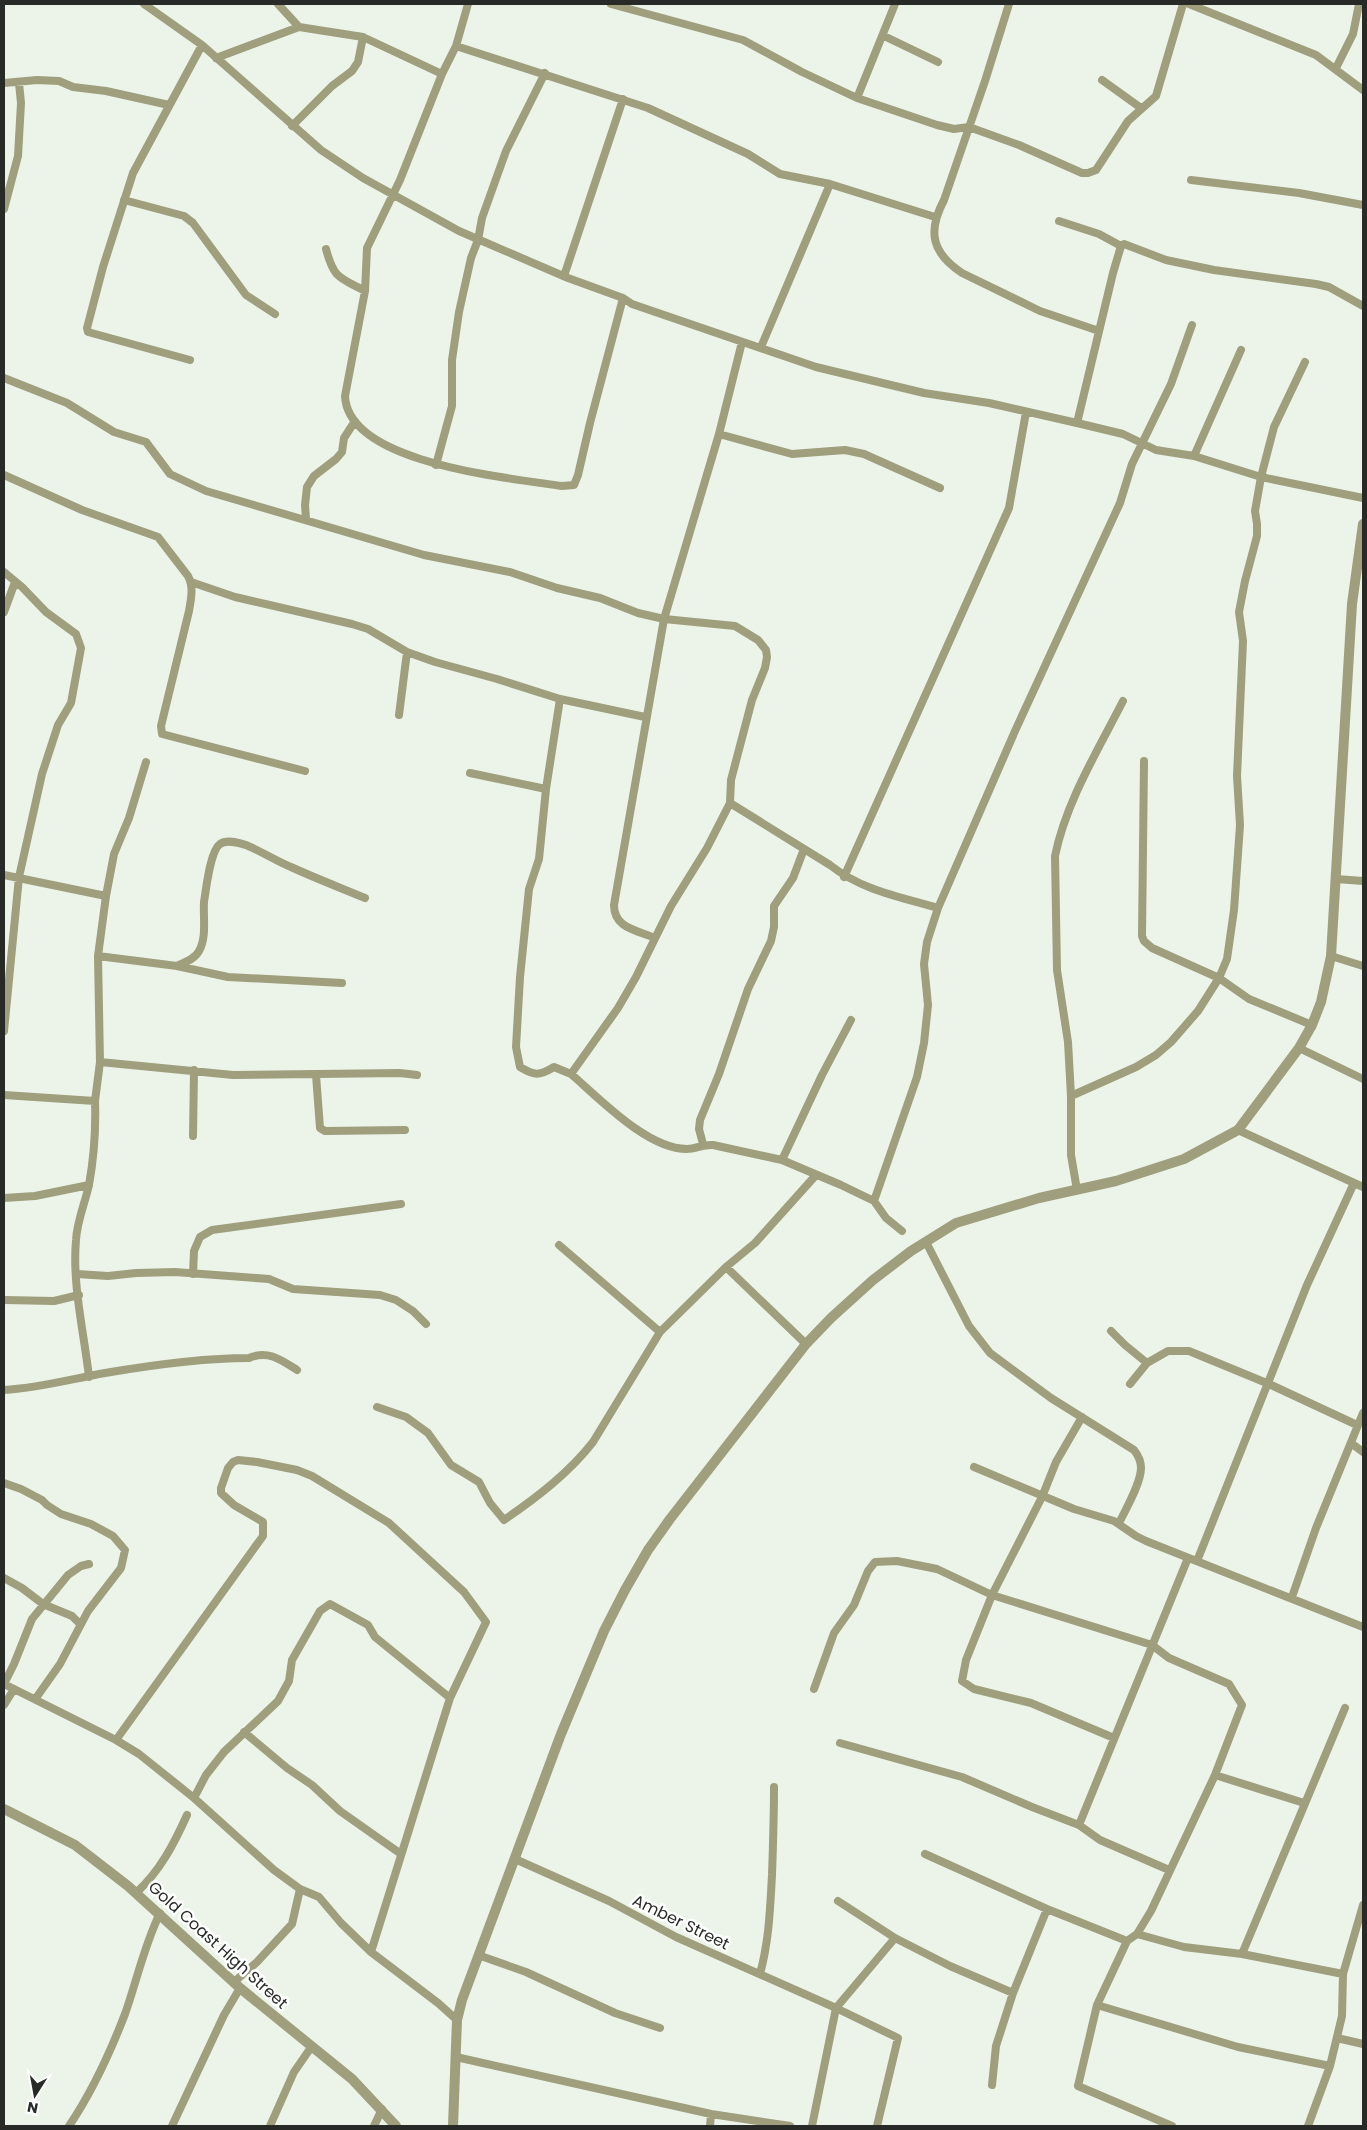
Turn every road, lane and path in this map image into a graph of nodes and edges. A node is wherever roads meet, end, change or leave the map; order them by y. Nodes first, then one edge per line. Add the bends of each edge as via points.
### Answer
1 (144, 4) edge
2 (278, 4) edge
3 (468, 4) edge
4 (611, 4) edge
5 (895, 4) edge
6 (1008, 4) edge
7 (1184, 4) edge
8 (1190, 4) edge
9 (1359, 4) edge
10 (299, 27) junction
11 (884, 36) junction
12 (362, 37) junction
13 (202, 45) junction
14 (456, 46) junction
15 (216, 58) junction
16 (938, 62) dead end
17 (1336, 68) junction
18 (545, 73) junction
19 (442, 74) junction
20 (1102, 80) dead end
21 (4, 83) edge
22 (19, 83) junction
23 (1363, 90) edge
24 (857, 98) junction
25 (623, 99) junction
26 (169, 105) junction
27 (1141, 108) junction
28 (292, 126) junction
29 (969, 127) junction
30 (1191, 180) dead end
31 (830, 184) junction
32 (392, 195) junction
33 (124, 200) junction
34 (1363, 205) edge
35 (4, 209) edge
36 (935, 216) junction
37 (1060, 221) dead end
38 (478, 240) junction
39 (1121, 246) junction
40 (326, 249) dead end
41 (564, 276) junction
42 (365, 291) junction
43 (623, 298) junction
44 (1363, 306) edge
45 (275, 314) dead end
46 (1192, 325) dead end
47 (1099, 331) junction
48 (742, 342) junction
49 (761, 347) junction
50 (1241, 350) dead end
51 (190, 360) dead end
52 (1305, 362) dead end
53 (4, 378) edge
54 (1026, 412) junction
55 (355, 421) junction
56 (1077, 423) junction
57 (719, 434) junction
58 (1140, 443) junction
59 (1194, 456) junction
60 (436, 465) junction
61 (4, 475) edge
62 (1261, 477) junction
63 (940, 488) dead end
64 (1363, 498) edge
65 (306, 519) junction
66 (1363, 524) edge
67 (1360, 570) edge
68 (4, 572) edge
69 (15, 582) junction
70 (192, 582) junction
71 (4, 612) edge
72 (664, 619) junction
73 (407, 652) junction
74 (560, 700) junction
75 (1123, 700) dead end
76 (399, 714) dead end
77 (645, 718) junction
78 (1144, 760) dead end
79 (146, 762) dead end
80 (305, 770) dead end
81 (470, 773) dead end
82 (546, 789) junction
83 (730, 802) junction
84 (804, 850) junction
85 (4, 875) edge
86 (844, 876) junction
87 (19, 877) junction
88 (1336, 879) junction
89 (1363, 882) edge
90 (106, 896) junction
91 (366, 898) dead end
92 (938, 908) junction
93 (655, 938) junction
94 (98, 956) junction
95 (1331, 956) junction
96 (177, 966) junction
97 (1363, 966) edge
98 (1219, 978) junction
99 (342, 983) dead end
100 (851, 1020) dead end
101 (1312, 1025) junction
102 (4, 1030) edge
103 (1299, 1048) junction
104 (100, 1062) junction
105 (194, 1070) junction
106 (571, 1074) junction
107 (316, 1075) junction
108 (417, 1075) dead end
109 (1363, 1079) edge
110 (4, 1095) edge
111 (1071, 1096) junction
112 (95, 1101) junction
113 (405, 1130) dead end
114 (1238, 1130) junction
115 (193, 1136) dead end
116 (704, 1144) junction
117 (782, 1160) junction
118 (816, 1175) junction
119 (1354, 1183) junction
120 (89, 1185) junction
121 (1363, 1187) edge
122 (1077, 1190) junction
123 (4, 1198) edge
124 (874, 1202) junction
125 (401, 1204) dead end
126 (902, 1231) dead end
127 (926, 1242) junction
128 (559, 1244) dead end
129 (726, 1267) junction
130 (77, 1274) junction
131 (193, 1274) junction
132 (79, 1295) junction
133 (4, 1300) edge
134 (426, 1324) dead end
135 (1111, 1331) dead end
136 (660, 1332) junction
137 (806, 1344) junction
138 (1147, 1363) junction
139 (297, 1370) dead end
140 (90, 1377) junction
141 (1130, 1384) dead end
142 (1269, 1384) junction
143 (4, 1390) edge
144 (377, 1407) dead end
145 (1363, 1413) edge
146 (1082, 1417) junction
147 (1357, 1425) junction
148 (1350, 1443) junction
149 (1363, 1452) edge
150 (974, 1467) dead end
151 (4, 1483) edge
152 (1042, 1497) junction
153 (1119, 1523) junction
154 (1188, 1558) junction
155 (1197, 1562) junction
156 (89, 1564) dead end
157 (4, 1578) edge
158 (992, 1594) junction
159 (1292, 1597) junction
160 (43, 1604) junction
161 (80, 1624) junction
162 (1363, 1627) edge
163 (1152, 1644) junction
164 (14, 1689) junction
165 (814, 1689) dead end
166 (36, 1698) junction
167 (450, 1698) junction
168 (4, 1705) edge
169 (1345, 1708) dead end
170 (244, 1732) junction
171 (1114, 1738) junction
172 (116, 1740) junction
173 (840, 1742) dead end
174 (1215, 1775) junction
175 (774, 1787) dead end
176 (194, 1798) junction
177 (1304, 1803) junction
178 (4, 1809) edge
179 (187, 1815) dead end
180 (1079, 1825) junction
181 (401, 1854) junction
182 (925, 1854) dead end
183 (516, 1859) junction
184 (1169, 1870) junction
185 (300, 1889) junction
186 (136, 1893) junction
187 (838, 1901) dead end
188 (1363, 1905) edge
189 (1047, 1909) junction
190 (160, 1913) junction
191 (1137, 1934) junction
192 (895, 1938) junction
193 (1127, 1941) junction
194 (371, 1952) junction
195 (1242, 1954) junction
196 (478, 1955) junction
197 (760, 1974) junction
198 (1343, 1974) junction
199 (237, 1985) junction
200 (1013, 1993) junction
201 (1097, 2005) junction
202 (836, 2008) junction
203 (457, 2020) junction
204 (660, 2028) dead end
205 (1337, 2038) junction
206 (1363, 2044) edge
207 (312, 2046) junction
208 (456, 2057) junction
209 (1330, 2066) junction
210 (992, 2085) dead end
211 (382, 2109) junction
212 (711, 2114) junction
213 (776, 2125) edge
214 (69, 2126) edge
215 (172, 2126) edge
216 (270, 2126) edge
217 (374, 2126) edge
218 (396, 2126) edge
219 (453, 2126) edge
220 (710, 2126) edge
221 (790, 2126) edge
222 (812, 2126) edge
223 (877, 2126) edge
224 (1172, 2126) edge
225 (1311, 2126) edge

1 - 13 street
2 - 10 street
3 - 14 street
4 - 24 street via 743,40
5 - 11 street
6 - 29 street
7 - 27 street via 1158,90
8 - 17 street via 1300,47
9 - 17 street via 1353,34
10 - 12 street
10 - 15 street
11 - 16 street
11 - 24 street
12 - 19 street
12 - 28 street via 358,62 352,71
13 - 15 street
13 - 26 street
14 - 18 street
14 - 19 street
15 - 28 street
17 - 23 street
18 - 25 street
18 - 38 street via 506,151 489,195
19 - 32 street
20 - 27 street
21 - 22 street
22 - 26 street via 37,80 59,82
22 - 35 street via 21,103 17,161
24 - 29 street via 938,125 954,129
25 - 31 street via 748,154 780,174
25 - 41 street
26 - 33 street via 136,166
27 - 29 street via 1128,121 1096,170 1088,174
28 - 32 street via 320,150
29 - 36 street via 944,200
30 - 34 street via 1299,193
31 - 36 street
31 - 49 street
32 - 38 street
32 - 42 street via 367,248
33 - 45 street via 184,216 193,223 246,295
33 - 51 street via 88,330
36 - 47 street via 934,237 939,250 956,270 1040,311
37 - 39 street via 1099,234
38 - 41 street
38 - 60 street via 459,312 452,360 452,406
39 - 44 street via 1128,244 1166,260 1214,270 1316,284
39 - 47 street
40 - 42 street via 335,275
41 - 43 street
42 - 55 street via 345,396 345,405
43 - 48 street via 632,304
43 - 60 street via 574,485 562,486
46 - 58 street via 1171,384
47 - 56 street
48 - 49 street
48 - 57 street
49 - 54 street via 816,367 884,384
50 - 59 street
52 - 62 street via 1274,427
53 - 65 street via 67,403 104,428 146,442 170,474 198,487
54 - 56 street
54 - 86 street via 1009,508
55 - 60 street via 372,438
55 - 65 street via 344,438 342,452 307,486
56 - 58 street via 1123,434
57 - 63 street via 792,454 845,450 864,454
57 - 72 street
58 - 59 street via 1156,450
58 - 92 street via 1120,503
59 - 62 street
61 - 70 street via 82,510 158,537
62 - 64 street
62 - 98 street via 1255,511 1256,536 1239,612 1243,641 1237,776 1240,825 1234,910 1227,959
65 - 72 street via 424,555 510,572
66 - 67 street
67 - 88 street via 1352,604
68 - 69 street
69 - 71 street
69 - 87 street via 46,612 76,634 81,648 71,703 58,725 42,774
70 - 73 street via 235,597 368,629
70 - 80 street via 189,611 161,726 162,734
72 - 77 street
72 - 83 street via 735,626 750,633 766,650 765,668 752,700 730,780
73 - 74 street
73 - 76 street
74 - 77 street
74 - 82 street
75 - 111 street via 1080,788 1055,856 1057,970 1068,1042
77 - 93 street via 614,915 620,924
78 - 98 street via 1142,936 1152,948
79 - 90 street via 114,854
81 - 82 street
82 - 106 street via 539,859 530,889 516,1047 520,1067 532,1074 542,1074 554,1067
83 - 84 street
83 - 93 street
84 - 86 street
84 - 116 street via 793,878 774,906 771,941 748,989 700,1120
85 - 87 street
86 - 92 street via 879,892
87 - 90 street
87 - 102 street
88 - 89 street
88 - 95 street
90 - 94 street
91 - 96 street via 291,868 247,845 229,841 220,844 211,861 202,944 198,953
92 - 124 street via 924,964 928,1005 917,1077
93 - 106 street via 618,1008
94 - 96 street
94 - 104 street
95 - 97 street
95 - 101 street via 1321,1002
96 - 99 street via 228,977
98 - 101 street via 1249,999
98 - 111 street via 1198,1012 1156,1055 1136,1068
100 - 117 street
101 - 103 street
103 - 109 street
103 - 114 street
104 - 105 street
104 - 112 street
105 - 107 street via 233,1075
105 - 115 street
106 - 116 street via 644,1134 660,1143 687,1149
107 - 108 street
107 - 113 street via 320,1128 325,1131
110 - 112 street
111 - 122 street via 1070,1156
112 - 120 street via 95,1144
114 - 119 street
114 - 122 street via 1184,1159
116 - 117 street
117 - 118 street
118 - 124 street
118 - 129 street via 755,1243
119 - 121 street
119 - 142 street via 1307,1284
120 - 123 street via 36,1196
120 - 130 street via 76,1238
122 - 127 street via 964,1221
124 - 126 street
125 - 131 street via 212,1230 200,1237 194,1251
127 - 137 street via 873,1280
127 - 146 street via 980,1342 998,1360
128 - 136 street
129 - 136 street
129 - 137 street
130 - 131 street
130 - 132 street
131 - 134 street via 269,1279 293,1289 380,1295 396,1300
132 - 133 street via 54,1301
132 - 140 street
135 - 138 street
136 - 144 street via 580,1458 545,1490 504,1520 479,1482 451,1465 428,1433 406,1417
137 - 183 street via 648,1550 604,1631 561,1734
138 - 141 street
138 - 142 street via 1168,1352 1189,1351
139 - 140 street via 271,1354 257,1354 249,1358 158,1365
140 - 143 street
142 - 147 street
142 - 155 street
145 - 147 street
146 - 152 street via 1056,1462
146 - 153 street via 1128,1445 1138,1456 1142,1469
147 - 148 street
148 - 149 street
148 - 159 street
150 - 152 street
151 - 161 street via 42,1500 61,1514 91,1524 123,1545 126,1554 122,1568
152 - 153 street
152 - 158 street
153 - 154 street via 1136,1536
154 - 155 street
154 - 163 street
155 - 159 street
156 - 160 street via 76,1569
157 - 160 street
158 - 163 street
158 - 165 street via 937,1570 898,1561 875,1562 854,1606 834,1633
158 - 171 street via 966,1660 962,1681 974,1689 1031,1702
159 - 162 street
160 - 161 street via 64,1611
160 - 164 street via 32,1619 4,1684
161 - 166 street via 60,1664
163 - 171 street
163 - 174 street via 1169,1658 1229,1684 1242,1705
164 - 166 street
164 - 168 street
166 - 172 street
167 - 170 street via 375,1637 368,1625 330,1604 320,1611 292,1660 285,1691
167 - 172 street via 486,1622 464,1592 389,1523 314,1478 297,1470 241,1459 228,1468 221,1493 263,1522 263,1536
167 - 181 street
169 - 177 street
170 - 176 street via 224,1752
170 - 181 street via 312,1784 340,1811
171 - 180 street
172 - 176 street via 146,1759
173 - 180 street via 962,1777
174 - 177 street
174 - 184 street
175 - 197 street via 770,1927
176 - 185 street via 262,1860
177 - 195 street
178 - 186 street, Gold Coast High Street via 75,1846
179 - 186 street via 159,1868
180 - 184 street via 1100,1840
181 - 194 street
182 - 189 street
183 - 196 street
183 - 197 street, Amber Street
184 - 191 street
185 - 194 street via 319,1897
185 - 199 street via 292,1924
186 - 190 street, Gold Coast High Street
187 - 192 street
188 - 198 street
189 - 193 street
189 - 200 street
190 - 199 street, Gold Coast High Street
190 - 214 street via 145,1946 124,2016 90,2092
191 - 193 street
191 - 195 street via 1184,1947
192 - 200 street
192 - 202 street
193 - 201 street
194 - 203 street
195 - 198 street
196 - 203 street
196 - 204 street via 526,1972 614,2013
197 - 202 street, Amber Street
198 - 205 street via 1342,2016
199 - 207 street, Gold Coast High Street
199 - 215 street
200 - 210 street via 996,2046
201 - 209 street via 1238,2047
201 - 224 street via 1078,2086
202 - 222 street
202 - 223 street, Amber Street via 898,2038
203 - 208 street
205 - 206 street
205 - 209 street
207 - 211 street, Gold Coast High Street
207 - 216 street via 294,2072
208 - 212 street
208 - 219 street
209 - 225 street
211 - 217 street
211 - 218 street, Gold Coast High Street
212 - 213 street
212 - 220 street
213 - 221 street

